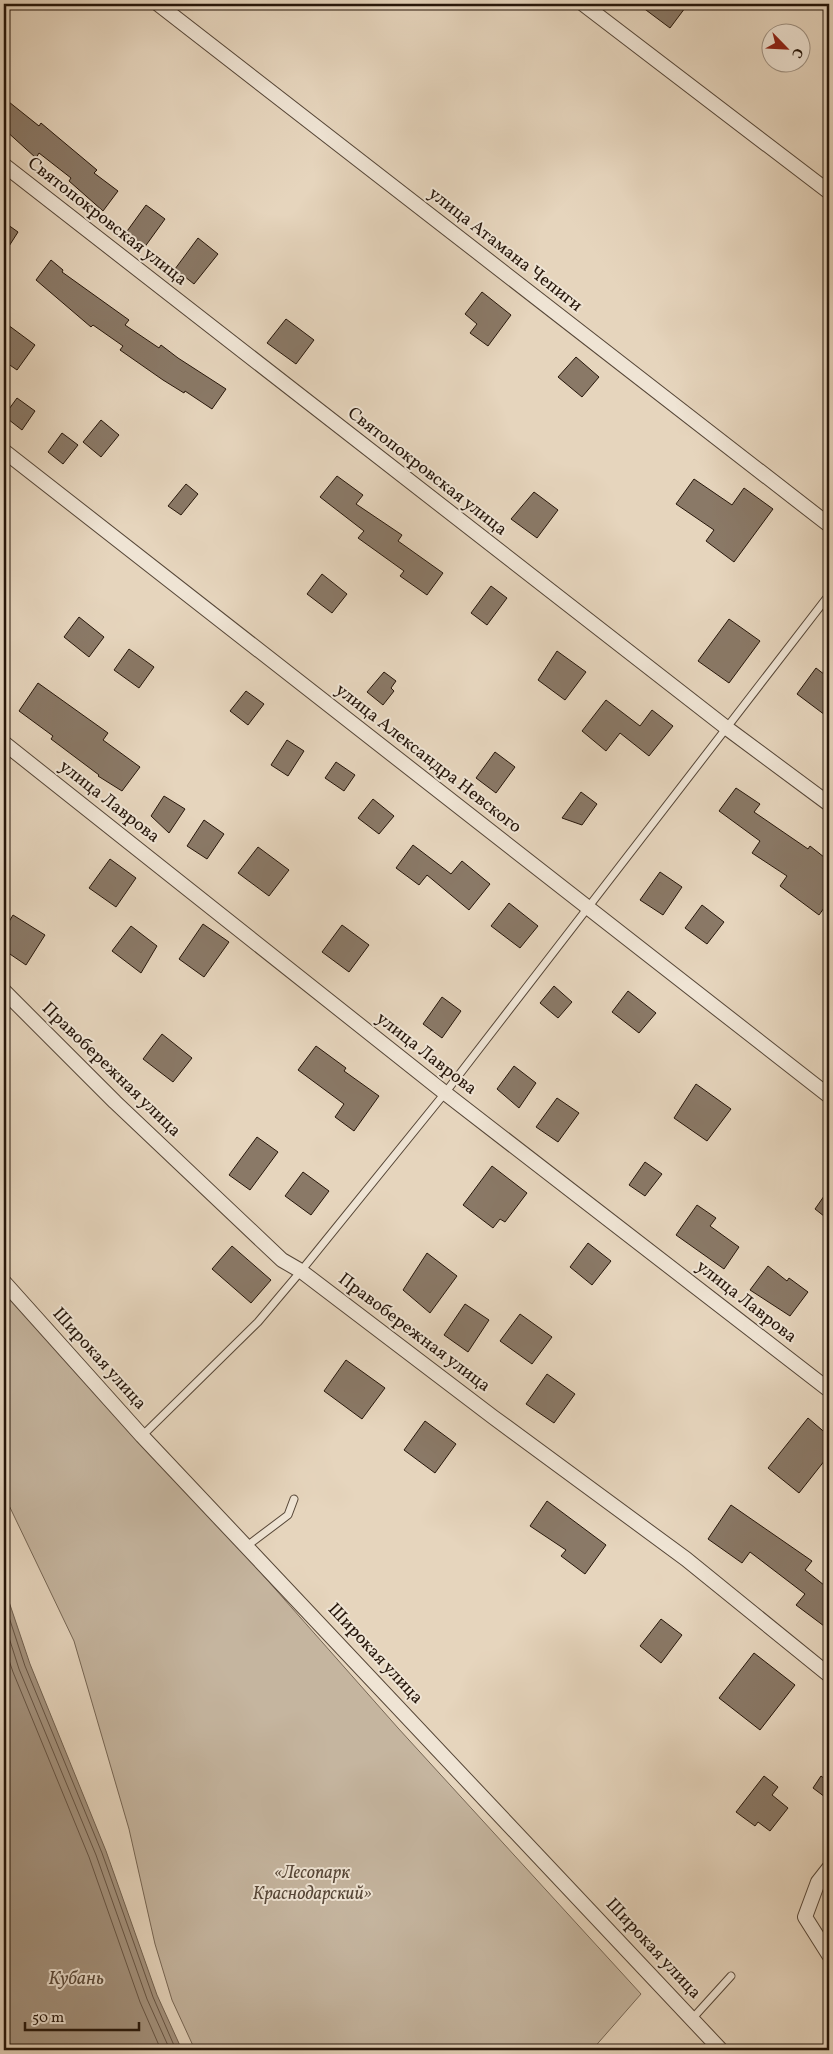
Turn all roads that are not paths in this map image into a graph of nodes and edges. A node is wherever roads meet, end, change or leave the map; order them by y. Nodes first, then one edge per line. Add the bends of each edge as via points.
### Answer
1 (158, 4) edge
2 (582, 4) edge
3 (4, 165) edge
4 (829, 192) edge
5 (4, 451) edge
6 (829, 525) edge
7 (829, 595) edge
8 (728, 729) junction
9 (4, 743) edge
10 (829, 804) edge
11 (588, 909) junction
12 (4, 990) edge
13 (445, 1093) junction
14 (829, 1096) edge
15 (301, 1271) junction
16 (4, 1282) edge
17 (829, 1390) edge
18 (142, 1436) junction
19 (294, 1499) dead end
20 (247, 1546) junction
21 (829, 1675) edge
22 (829, 1868) edge
23 (829, 1955) edge
24 (730, 1976) dead end
25 (692, 2018) junction
26 (722, 2050) edge

1 - 6 street, улица Атамана Чепиги
2 - 4 street
3 - 8 street, Святопокровская улица
5 - 11 street, улица Александра Невского
7 - 8 lane
8 - 10 street, Святопокровская улица
8 - 11 lane
9 - 13 street, улица Лаврова
11 - 13 lane
11 - 14 street, улица Александра Невского
12 - 15 street, Правобережная улица via 115,1102 282,1260
13 - 15 lane
13 - 17 street, улица Лаврова
15 - 18 lane via 258,1322
15 - 21 street, Правобережная улица via 686,1559
16 - 18 street, Широкая улица
18 - 20 street, Широкая улица
19 - 20 lane via 288,1515
20 - 25 street, Широкая улица
22 - 23 street via 818,1882 805,1918
24 - 25 lane
25 - 26 street, Широкая улица

